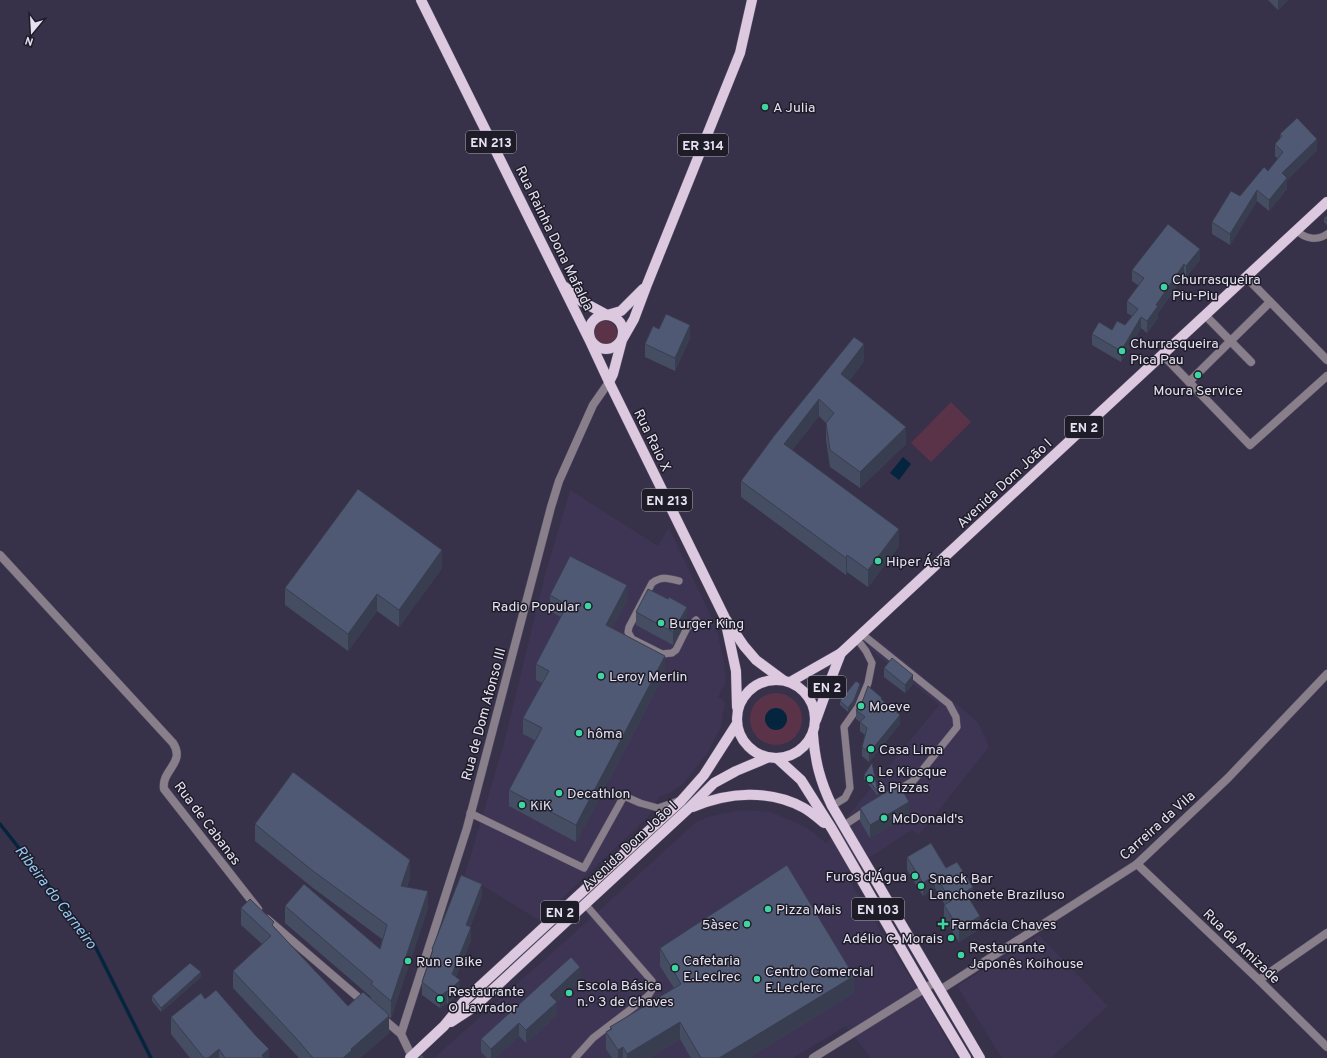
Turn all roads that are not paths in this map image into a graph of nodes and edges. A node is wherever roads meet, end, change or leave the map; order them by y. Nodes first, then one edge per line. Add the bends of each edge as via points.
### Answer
1 (421, 0) edge
2 (752, 0) edge
3 (1327, 202) edge
4 (1296, 230) junction
5 (1327, 234) edge
6 (1246, 277) junction
7 (561, 283) junction
8 (646, 287) junction
9 (1270, 302) junction
10 (607, 315) junction
11 (1205, 315) junction
12 (589, 338) junction
13 (622, 340) junction
14 (1230, 341) junction
15 (1162, 354) junction
16 (1327, 360) edge
17 (1251, 362) dead end
18 (1327, 376) edge
19 (608, 382) junction
20 (1189, 382) junction
21 (0, 555) edge
22 (679, 581) dead end
23 (725, 618) junction
24 (696, 620) dead end
25 (859, 637) junction
26 (842, 653) junction
27 (1327, 674) edge
28 (786, 681) junction
29 (737, 710) junction
30 (816, 722) junction
31 (736, 725) junction
32 (813, 734) junction
33 (766, 758) junction
34 (778, 759) junction
35 (888, 796) edge
36 (681, 801) junction
37 (876, 804) edge
38 (832, 806) junction
39 (688, 809) junction
40 (470, 813) junction
41 (843, 826) junction
42 (832, 829) junction
43 (1138, 864) junction
44 (585, 904) junction
45 (1327, 933) edge
46 (1259, 980) junction
47 (937, 986) junction
48 (924, 988) junction
49 (444, 1026) junction
50 (401, 1034) junction
51 (1327, 1048) edge
52 (411, 1057) edge
53 (575, 1058) edge
54 (813, 1058) edge
55 (966, 1058) edge
56 (980, 1058) edge

1 - 7 main road, Rua Rainha Dona Mafalda / EN 213
2 - 8 main road, ER 314 via 740,52
3 - 4 main road, Avenida Dom João I / EN 2
4 - 5 lane via 1303,237 1320,239
4 - 6 main road, Avenida Dom João I / EN 2
6 - 9 street
6 - 11 main road, Avenida Dom João I / EN 2
7 - 10 main road, EN 213 via 581,301
7 - 12 main road, Rua Rainha Dona Mafalda / EN 213
8 - 10 main road, ER 314 via 621,311
8 - 13 main road, ER 314 via 634,319
9 - 14 street
9 - 16 street
10 - 12 main road via 594,319 588,332
10 - 13 main road, EN 213 via 621,323
11 - 14 street
11 - 15 main road, Avenida Dom João I / EN 2
12 - 13 main road, EN 213 via 598,348 605,350 612,349
12 - 19 main road, Rua Raio X / EN 213
13 - 19 main road, EN 213 via 613,374
14 - 17 street
14 - 20 street
15 - 20 street
15 - 25 main road, Avenida Dom João I / EN 2
18 - 20 street via 1250,445
19 - 23 main road, Rua Raio X / EN 213
19 - 40 street, Rua de Dom Afonso III via 593,405 559,481
21 - 50 street, Rua de Cabanas via 173,743 177,749 177,760 166,776 164,790 266,918
22 - 24 lane via 664,577 652,583 629,627 629,636 662,654 672,653 687,628
23 - 28 main road, Rua Raio X / EN 213 via 756,660
23 - 29 main road, Rua Raio X / EN 213 via 736,671
25 - 26 main road, Avenida Dom João I / EN 2
25 - 35 lane via 949,704 956,717 957,727 920,773
25 - 38 lane via 872,663 868,683 858,707 844,726 850,788 845,798
26 - 28 main road, Avenida Dom João I / EN 2
26 - 30 main road, Avenida Dom João I / EN 2
27 - 43 street, Carreira da Vila via 1228,778
28 - 29 main road, EN 2 via 771,680 759,683 749,689
28 - 30 main road, EN 2 via 801,688 809,698
29 - 31 main road, EN 2
30 - 32 main road, EN 2
31 - 33 main road, EN 2 via 746,746
31 - 36 main road, Avenida Dom João I / EN 2 via 704,776
32 - 34 main road, EN 2 via 799,752
32 - 38 main road, EN 103 via 820,779
33 - 34 main road, EN 2
33 - 39 main road, Avenida Dom João I / EN 2 via 714,783
34 - 42 main road, EN 103 via 801,780
36 - 40 lane via 658,808 624,796 584,868
36 - 49 main road, Avenida Dom João I / EN 2 via 466,999
37 - 41 lane
38 - 41 main road, EN 103
39 - 42 main road via 733,796 769,797 805,809
39 - 44 main road, Avenida Dom João I / EN 2
40 - 50 street, Rua de Dom Afonso III
41 - 47 main road, EN 103
42 - 48 main road, EN 103
43 - 46 street, Rua da Amizade
43 - 47 street, Carreira da Vila
44 - 49 main road, Avenida Dom João I / EN 2 via 474,1007
44 - 53 lane via 652,981 652,988 648,996 593,1038
45 - 46 street
46 - 51 street, Rua da Amizade
47 - 48 street, Carreira da Vila
47 - 56 main road, EN 103
48 - 54 street, Carreira da Vila
48 - 55 main road, EN 103
49 - 52 main road, Avenida Dom João I / EN 2
50 - 52 street

